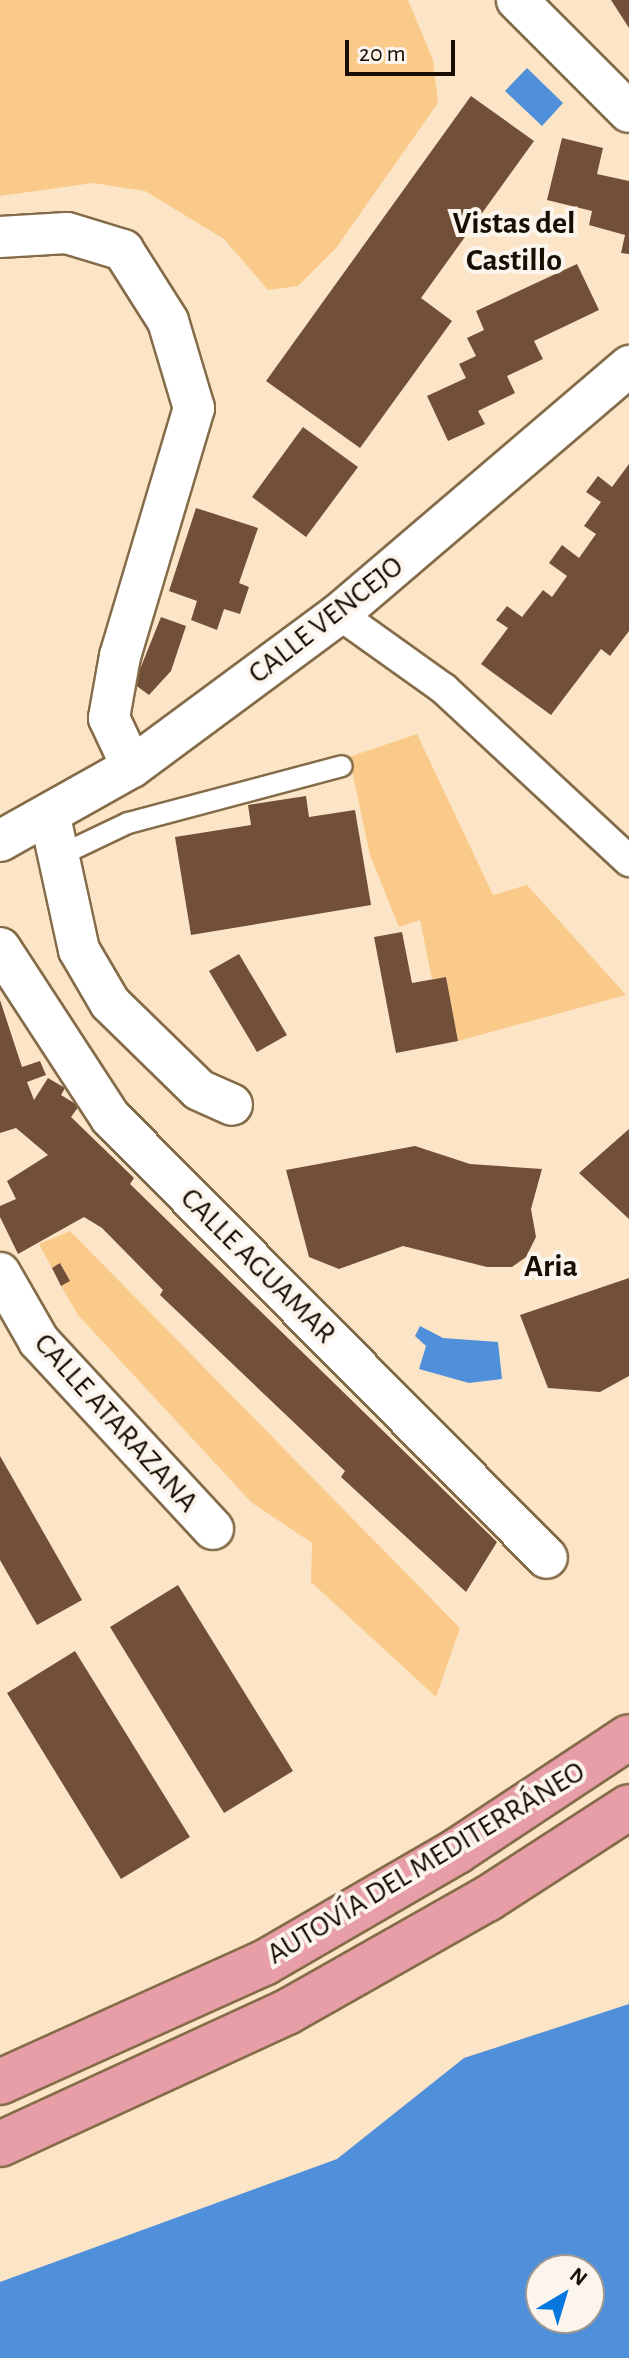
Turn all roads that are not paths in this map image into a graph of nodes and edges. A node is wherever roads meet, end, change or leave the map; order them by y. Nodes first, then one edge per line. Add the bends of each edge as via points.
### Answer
1 (517, 0) edge
2 (629, 112) edge
3 (0, 237) edge
4 (629, 366) edge
5 (339, 614) junction
6 (342, 766) dead end
7 (132, 767) junction
8 (50, 817) junction
9 (0, 841) edge
10 (61, 855) junction
11 (629, 861) edge
12 (0, 948) edge
13 (232, 1105) dead end
14 (0, 1273) edge
15 (213, 1529) dead end
16 (547, 1558) dead end
17 (629, 1737) edge
18 (629, 1807) edge
19 (0, 2082) edge
20 (0, 2144) edge

1 - 2 street
3 - 7 street via 67,233 123,250 168,321 194,408 109,718
4 - 5 street, CALLE VENCEJO
5 - 7 street, CALLE VENCEJO
5 - 11 street via 444,689
6 - 10 lane via 128,823
7 - 8 street, CALLE VENCEJO
8 - 9 street, CALLE VENCEJO
8 - 10 street
10 - 13 street via 79,950 110,1003 199,1090
12 - 16 street, CALLE AGUAMAR via 111,1118
14 - 15 street, CALLE ATARAZANA via 39,1341
17 - 19 highway, AUTOVÍA DEL MEDITERRÁNEO via 457,1851 264,1963
18 - 20 highway, AUTOVÍA DEL MEDITERRÁNEO via 487,1899 287,2012

